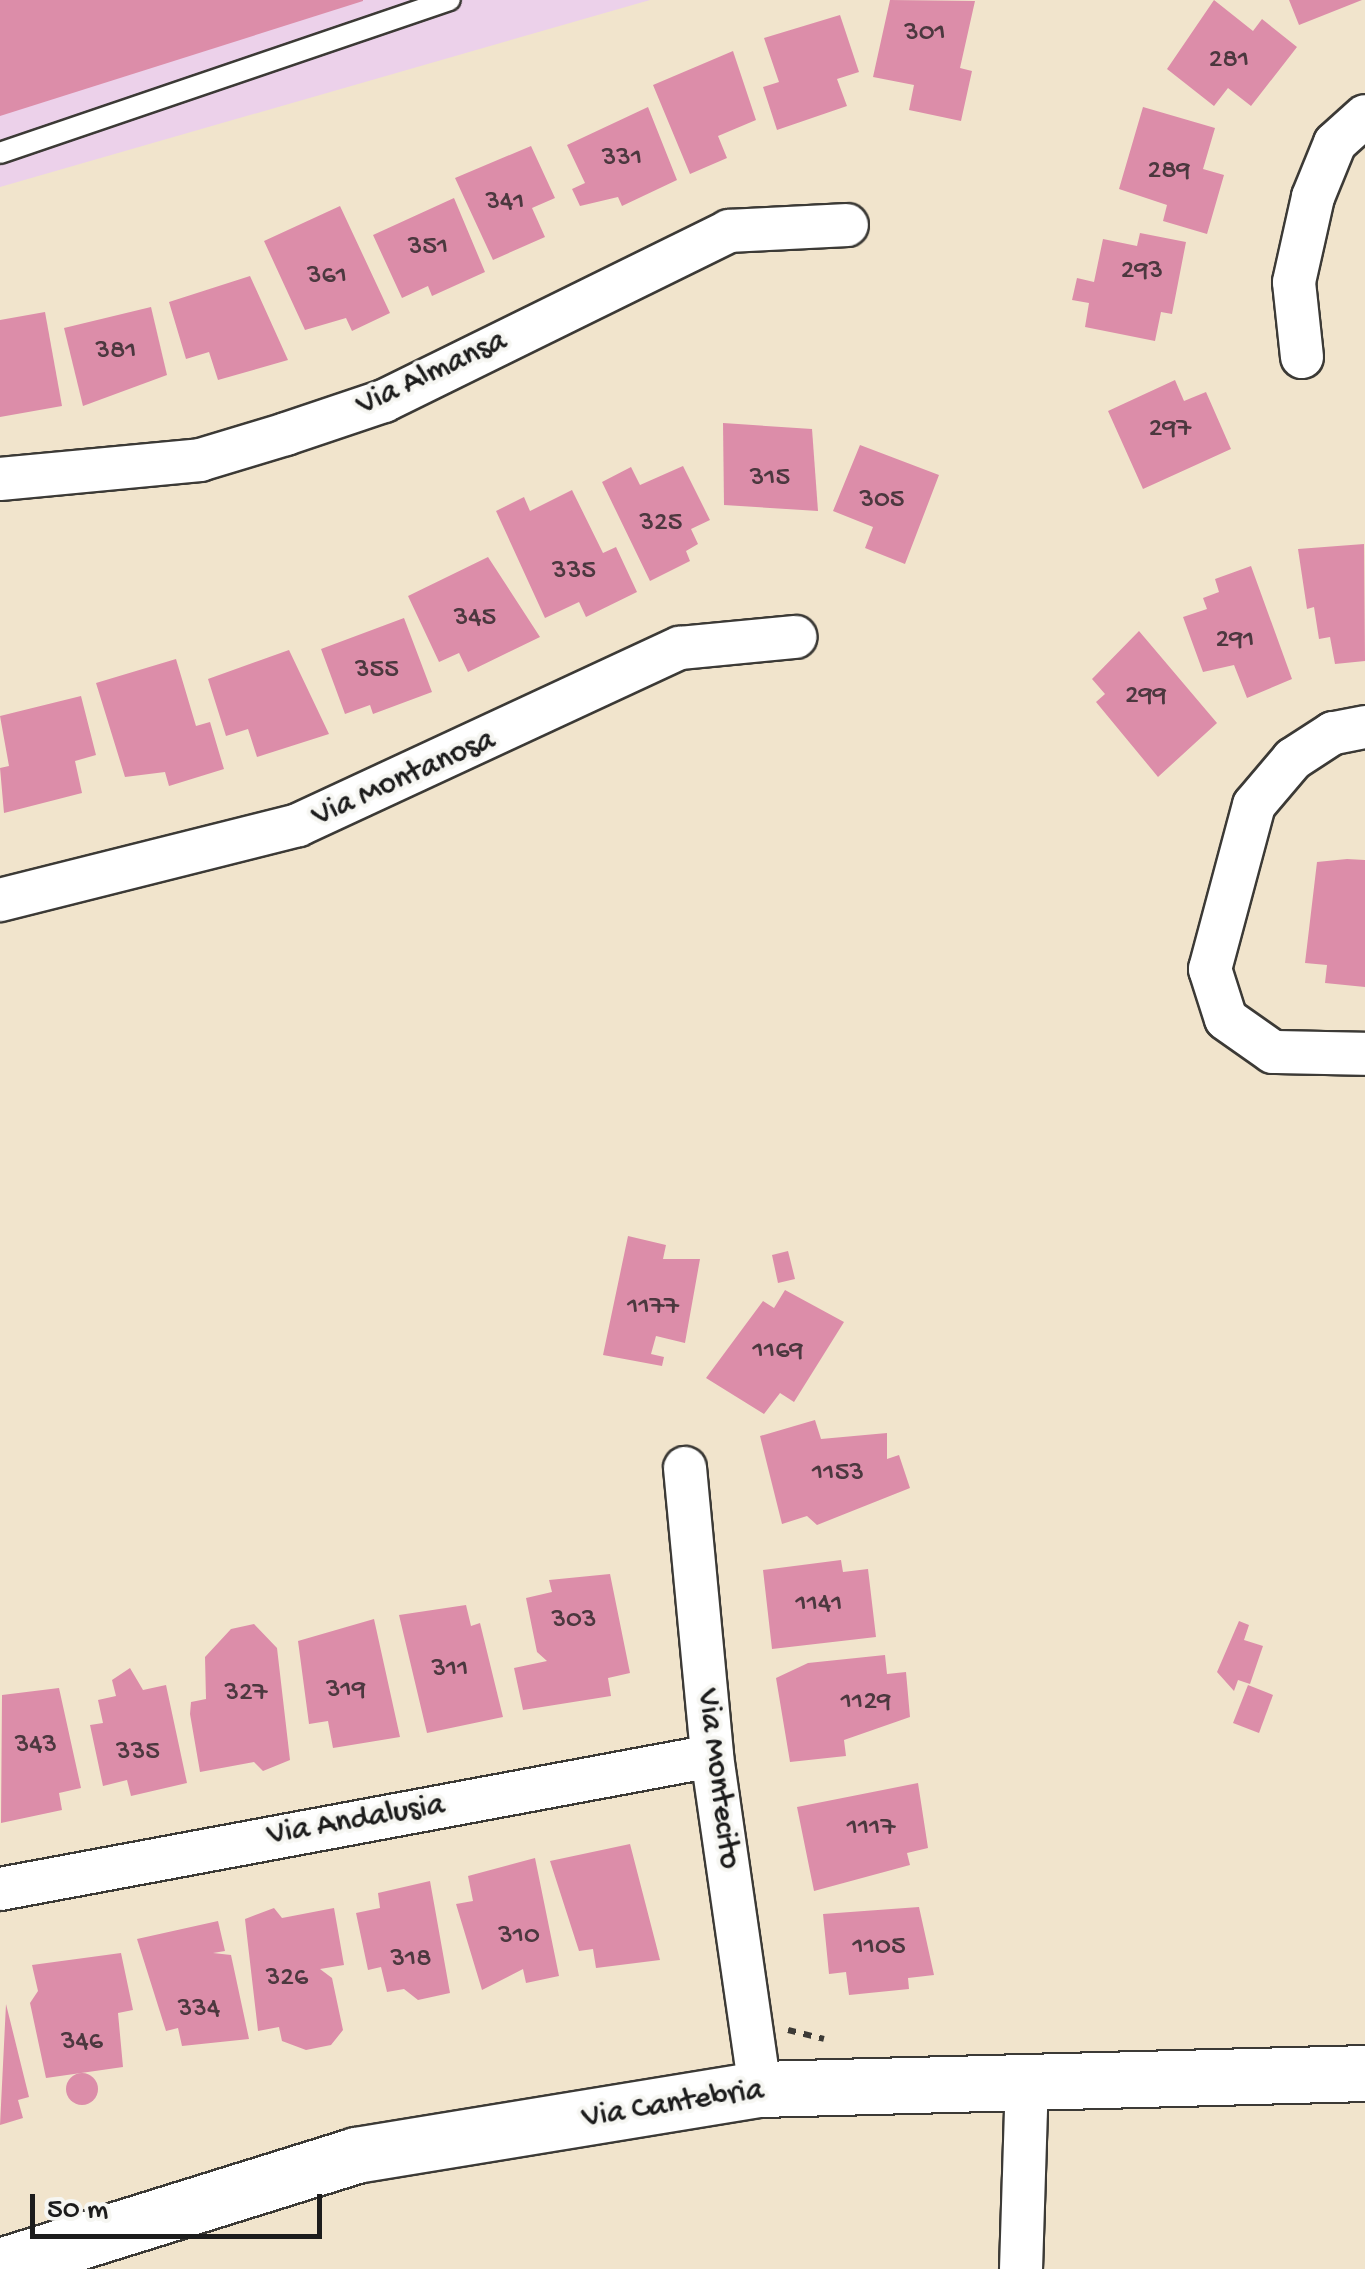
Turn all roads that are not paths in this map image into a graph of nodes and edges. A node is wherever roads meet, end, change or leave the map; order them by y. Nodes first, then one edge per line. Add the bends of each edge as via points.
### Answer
1 (450, 0) edge
2 (1365, 116) edge
3 (0, 153) edge
4 (847, 225) dead end
5 (1302, 356) dead end
6 (0, 479) edge
7 (795, 637) dead end
8 (1365, 727) edge
9 (0, 900) edge
10 (1365, 1054) edge
11 (684, 1468) dead end
12 (712, 1756) junction
13 (0, 1889) edge
14 (1365, 2073) edge
15 (1027, 2080) junction
16 (760, 2090) junction
17 (0, 2266) edge
18 (1022, 2269) edge

1 - 3 lane
2 - 5 street via 1335,143 1313,197 1294,282
4 - 6 street, Via Almansa via 730,230 384,400 200,460
7 - 9 street, Via Montanosa via 680,648 298,825
8 - 10 street via 1333,733 1294,758 1254,805 1210,969 1226,1019 1273,1052
11 - 12 street, Via Montecito
12 - 13 street, Via Andalusia
12 - 16 street, Via Montecito
14 - 15 main road, Via Cantebria
15 - 16 main road, Via Cantebria
15 - 18 street
16 - 17 main road, Via Cantebria via 356,2155

